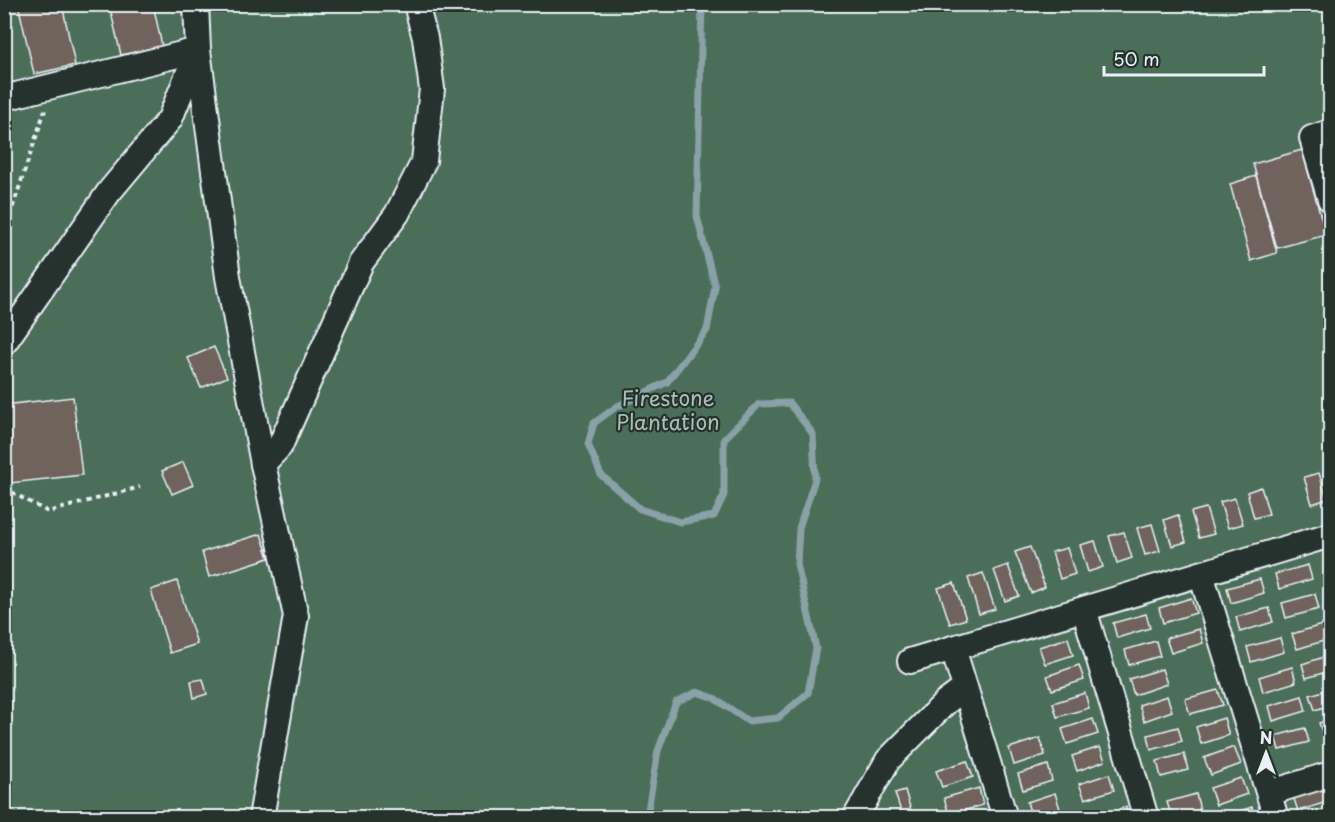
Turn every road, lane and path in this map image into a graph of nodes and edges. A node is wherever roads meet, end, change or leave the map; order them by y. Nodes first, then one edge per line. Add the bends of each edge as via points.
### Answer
1 (196, 4) edge
2 (416, 4) edge
3 (198, 50) junction
4 (53, 86) junction
5 (4, 98) edge
6 (1330, 132) edge
7 (1330, 199) edge
8 (4, 233) edge
9 (4, 343) edge
10 (263, 464) junction
11 (140, 487) dead end
12 (4, 488) edge
13 (1330, 535) edge
14 (1201, 574) junction
15 (1084, 609) junction
16 (953, 648) junction
17 (910, 661) dead end
18 (965, 688) junction
19 (1330, 774) edge
20 (1269, 793) junction
21 (261, 818) edge
22 (855, 818) edge
23 (1005, 818) edge
24 (1146, 818) edge
25 (1276, 818) edge

1 - 3 street
2 - 10 street via 432,89 424,161 397,214 361,263 280,446
3 - 4 street
3 - 9 street via 170,119 110,192
3 - 10 street via 228,277
4 - 5 street
4 - 8 path
6 - 7 street via 1312,138
10 - 21 street via 296,616
11 - 12 path via 48,512
13 - 14 street
14 - 15 street
14 - 20 street
15 - 16 street
15 - 24 street
16 - 17 street
16 - 18 street
18 - 22 street via 888,760
18 - 23 street
19 - 20 street
20 - 25 street

